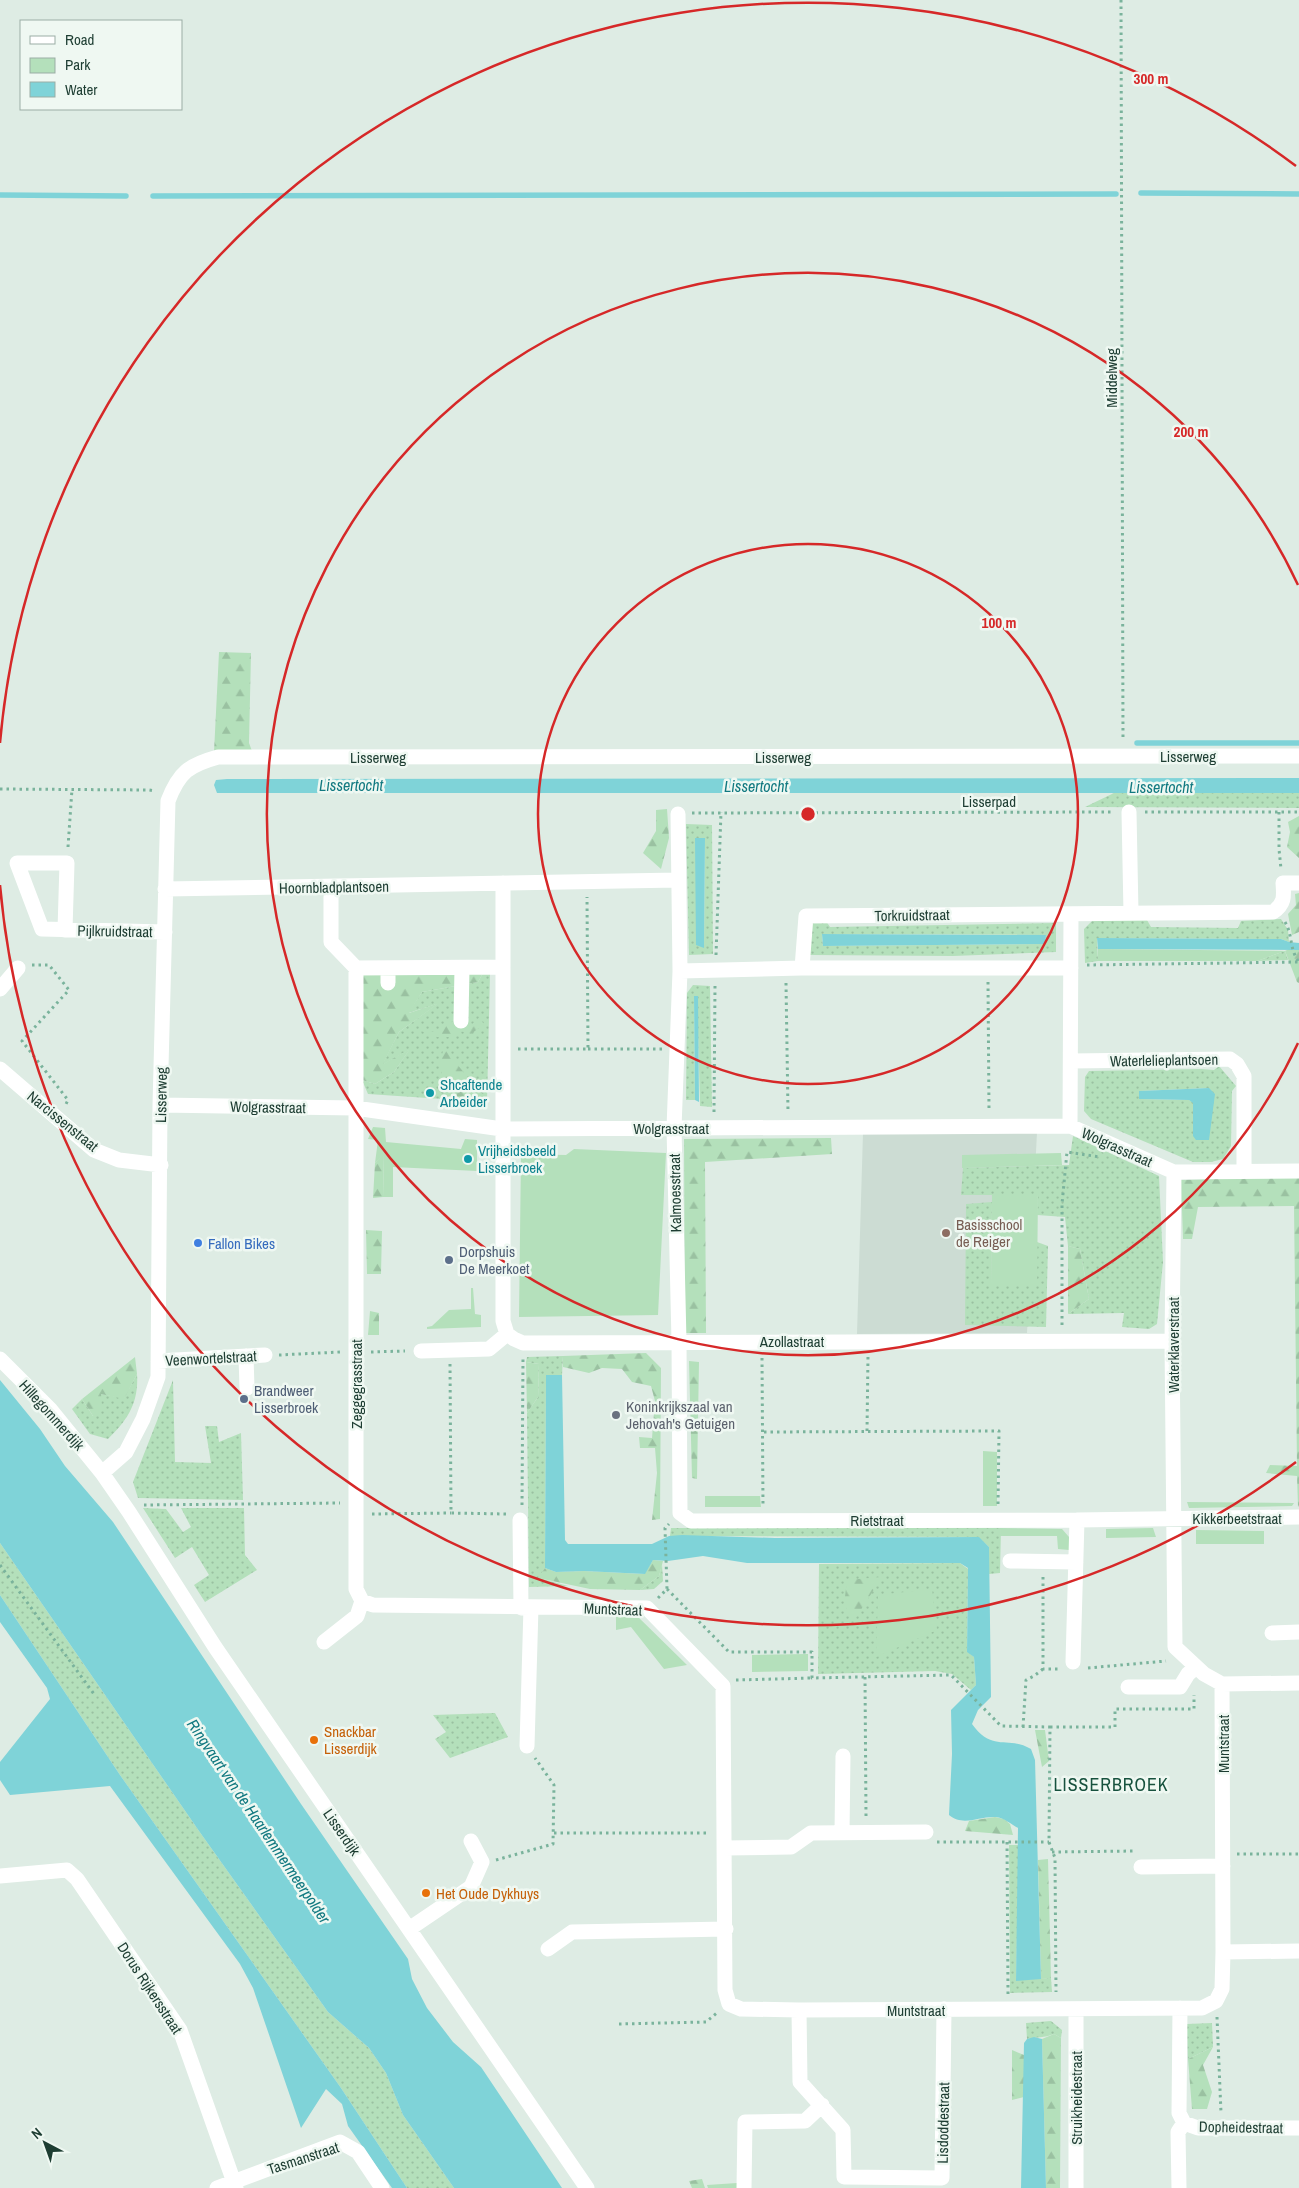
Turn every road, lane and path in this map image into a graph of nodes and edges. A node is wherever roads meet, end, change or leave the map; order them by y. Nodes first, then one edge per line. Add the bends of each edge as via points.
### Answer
1 (1121, 0) edge
2 (1123, 755) junction
3 (1299, 756) edge
4 (0, 789) edge
5 (72, 789) junction
6 (170, 796) junction
7 (1130, 812) junction
8 (1280, 812) junction
9 (1299, 812) edge
10 (678, 814) joint
11 (67, 863) junction
12 (678, 880) junction
13 (586, 882) junction
14 (503, 883) junction
15 (1283, 883) junction
16 (1299, 883) edge
17 (165, 889) junction
18 (330, 897) dead end
19 (1131, 913) junction
20 (1072, 914) junction
21 (65, 930) junction
22 (165, 932) junction
23 (1291, 941) dead end
24 (1299, 962) edge
25 (503, 967) junction
26 (1071, 967) junction
27 (18, 968) joint
28 (356, 968) junction
29 (388, 968) junction
30 (462, 968) junction
31 (802, 968) junction
32 (988, 968) junction
33 (786, 969) junction
34 (680, 971) junction
35 (388, 983) dead end
36 (0, 989) edge
37 (461, 1020) dead end
38 (588, 1049) junction
39 (677, 1049) junction
40 (503, 1050) junction
41 (1071, 1061) junction
42 (0, 1069) edge
43 (160, 1105) junction
44 (356, 1108) junction
45 (58, 1118) junction
46 (989, 1126) junction
47 (1070, 1126) junction
48 (789, 1127) junction
49 (674, 1128) junction
50 (502, 1129) junction
51 (1104, 1157) dead end
52 (161, 1165) junction
53 (1299, 1171) edge
54 (1174, 1172) junction
55 (1244, 1172) junction
56 (507, 1334) junction
57 (679, 1341) junction
58 (762, 1341) junction
59 (868, 1341) junction
60 (1062, 1341) junction
61 (1172, 1341) junction
62 (523, 1343) junction
63 (450, 1350) junction
64 (421, 1351) joint
65 (356, 1352) junction
66 (265, 1355) joint
67 (246, 1356) junction
68 (0, 1359) edge
69 (158, 1361) junction
70 (246, 1388) dead end
71 (867, 1431) junction
72 (764, 1432) junction
73 (102, 1473) junction
74 (356, 1509) junction
75 (129, 1512) junction
76 (680, 1513) joint
77 (451, 1514) junction
78 (521, 1517) junction
79 (1299, 1517) edge
80 (1174, 1518) junction
81 (763, 1520) junction
82 (998, 1520) junction
83 (1076, 1520) junction
84 (665, 1528) dead end
85 (1010, 1561) dead end
86 (1076, 1562) junction
87 (0, 1565) edge
88 (362, 1601) junction
89 (526, 1607) junction
90 (1299, 1632) edge
91 (1272, 1633) dead end
92 (324, 1642) dead end
93 (1073, 1662) dead end
94 (1043, 1669) dead end
95 (1200, 1670) junction
96 (865, 1677) junction
97 (812, 1678) junction
98 (1299, 1683) edge
99 (1222, 1684) junction
100 (723, 1686) junction
101 (1128, 1687) dead end
102 (94, 1694) dead end
103 (1023, 1727) junction
104 (1050, 1727) junction
105 (527, 1746) joint
106 (842, 1756) dead end
107 (842, 1832) junction
108 (866, 1832) junction
109 (926, 1832) joint
110 (554, 1833) junction
111 (724, 1840) junction
112 (471, 1841) dead end
113 (1008, 1842) junction
114 (1049, 1842) junction
115 (1052, 1852) junction
116 (1299, 1854) edge
117 (1223, 1860) junction
118 (481, 1864) junction
119 (1141, 1867) joint
120 (0, 1876) edge
121 (409, 1929) junction
122 (726, 1929) junction
123 (548, 1949) dead end
124 (1299, 1951) edge
125 (1223, 1952) junction
126 (1216, 2001) junction
127 (729, 2004) junction
128 (1180, 2008) junction
129 (1008, 2009) junction
130 (1056, 2009) junction
131 (1076, 2009) junction
132 (799, 2010) junction
133 (944, 2010) junction
134 (619, 2024) dead end
135 (822, 2105) junction
136 (1184, 2123) junction
137 (1299, 2128) edge
138 (1221, 2129) junction
139 (235, 2185) edge
140 (217, 2188) edge
141 (382, 2188) edge
142 (587, 2188) edge
143 (744, 2188) edge
144 (1076, 2188) edge
145 (1179, 2188) edge

1 - 2 path, Middelweg
2 - 3 street, Lisserweg
2 - 6 street, Lisserweg via 905,758 218,757 198,762 186,770
4 - 5 path
5 - 6 path via 149,790
5 - 11 path
6 - 17 street, Lisserweg
7 - 8 path, Lisserpad
7 - 10 path, Lisserpad
7 - 19 street
8 - 9 path, Lisserpad
8 - 15 path via 1279,849
10 - 12 street, Kalmoesstraat
11 - 21 street, Pijlkruidstraat
11 - 21 street, Pijlkruidstraat via 17,863 42,929
12 - 13 street, Hoornbladplantsoen
12 - 34 street, Kalmoesstraat
13 - 14 street, Hoornbladplantsoen
13 - 38 path
14 - 17 street, Hoornbladplantsoen
14 - 25 street
15 - 16 street
15 - 19 street, Torkruidstraat via 1284,899 1280,908 1273,912
17 - 22 street, Lisserweg
18 - 28 street, Hoornbladplantsoen via 331,942
19 - 20 street, Torkruidstraat
20 - 26 street
20 - 31 street, Torkruidstraat via 806,916
21 - 22 street, Pijlkruidstraat
22 - 43 street, Lisserweg
23 - 24 path
24 - 26 path
25 - 30 street
25 - 40 street
26 - 32 street
26 - 41 street
27 - 36 street
27 - 45 path via 49,965 69,990 22,1041 68,1100
28 - 29 street
28 - 44 street
29 - 30 street
29 - 35 street
30 - 37 street
31 - 32 street
31 - 33 street
32 - 46 path
33 - 34 street
33 - 48 path
34 - 39 street, Kalmoesstraat
38 - 39 path
38 - 40 path
39 - 49 street, Kalmoesstraat
40 - 50 street
41 - 47 street
41 - 55 street, Waterlelieplantsoen via 1230,1059 1238,1064 1244,1076
42 - 45 street, Narcissenstraat
43 - 44 street, Wolgrasstraat
43 - 52 street, Lisserweg
44 - 50 street, Wolgrasstraat
44 - 65 street, Zeggegrasstraat
45 - 52 street, Narcissenstraat via 94,1150 119,1160
46 - 47 street, Wolgrasstraat
46 - 48 street, Wolgrasstraat
47 - 54 street, Wolgrasstraat
48 - 49 street, Wolgrasstraat
49 - 50 street, Wolgrasstraat
49 - 57 street, Kalmoesstraat
50 - 56 street via 503,1321
51 - 60 path via 1067,1152 1062,1204
52 - 69 street, Lisserweg
53 - 55 street
54 - 55 street
54 - 61 street, Waterklaverstraat
56 - 62 street
56 - 63 street via 489,1349
57 - 58 street, Azollastraat
57 - 62 street, Azollastraat
57 - 76 street, Kalmoesstraat
58 - 59 street, Azollastraat
58 - 72 path
59 - 60 street, Azollastraat
59 - 71 path
60 - 61 street, Azollastraat
61 - 80 street, Waterklaverstraat
62 - 78 path
63 - 64 street
63 - 77 path
64 - 65 path
65 - 66 path
65 - 74 street, Zeggegrasstraat
66 - 67 street, Veenwortelstraat
67 - 69 street, Veenwortelstraat
67 - 70 street
68 - 73 street, Hillegommerdijk via 50,1410
69 - 73 street, Lisserweg via 158,1377 143,1419 126,1452
71 - 72 path
71 - 82 path via 999,1431
72 - 81 path
73 - 75 street, Lisserdijk
74 - 75 path via 139,1506
74 - 77 path
74 - 88 street, Zeggegrasstraat via 356,1589
75 - 121 street, Lisserdijk via 214,1647
76 - 81 street, Rietstraat via 691,1520
77 - 78 path
78 - 89 street
79 - 80 street, Kikkerbeetstraat
80 - 83 street, Rietstraat
80 - 95 street via 1175,1647
81 - 82 street, Rietstraat
82 - 83 street, Rietstraat
83 - 86 street
84 - 97 path via 667,1589 729,1652 812,1652
85 - 86 street
86 - 93 street
87 - 102 path
88 - 89 street, Muntstraat via 374,1605
88 - 92 street via 357,1616
89 - 100 street, Muntstraat via 647,1608
89 - 105 street
90 - 91 street
94 - 103 path via 1026,1680
95 - 99 street
95 - 101 street via 1188,1674 1180,1687
95 - 104 path via 1194,1692 1194,1709 1115,1708 1115,1727
96 - 97 path
96 - 103 path via 951,1675 1001,1726
96 - 108 path
97 - 100 path via 735,1680
98 - 99 street
99 - 117 street, Muntstraat
100 - 111 street
103 - 104 path
104 - 114 path
105 - 110 path via 554,1785
106 - 107 street
107 - 108 street
107 - 111 street via 811,1833 791,1848
108 - 109 street
109 - 113 path via 926,1842
110 - 111 path
110 - 118 path via 553,1844
111 - 122 street
112 - 118 street
113 - 114 path
113 - 129 path
114 - 115 path
115 - 119 path via 1135,1851
115 - 130 path via 1055,1858
116 - 117 path
117 - 119 street
117 - 125 street, Muntstraat
118 - 121 street via 471,1886
120 - 139 street, Dorus Rijkersstraat via 68,1870 77,1880 180,2030
121 - 142 street, Lisserdijk
122 - 123 street via 572,1932
122 - 127 street via 725,1990
124 - 125 street
125 - 126 street, Muntstraat via 1222,1989
126 - 128 street, Muntstraat via 1202,2008
126 - 138 path
127 - 132 street, Muntstraat via 741,2009
127 - 134 path via 706,2022
128 - 131 street, Muntstraat
128 - 136 street via 1178,2113
129 - 130 street, Muntstraat
129 - 133 street, Muntstraat
130 - 131 street, Muntstraat
131 - 144 street, Struikheidestraat
132 - 133 street, Muntstraat
132 - 135 street, Lisdoddestraat via 800,2082
133 - 135 street, Lisdoddestraat via 942,2178 844,2177 843,2130
135 - 143 street via 805,2121 745,2122
136 - 138 street, Dopheidestraat via 1198,2128
136 - 145 street via 1178,2132
137 - 138 street, Dopheidestraat
139 - 140 street, Tasmanstraat
139 - 141 street, Tasmanstraat via 340,2142 358,2152

